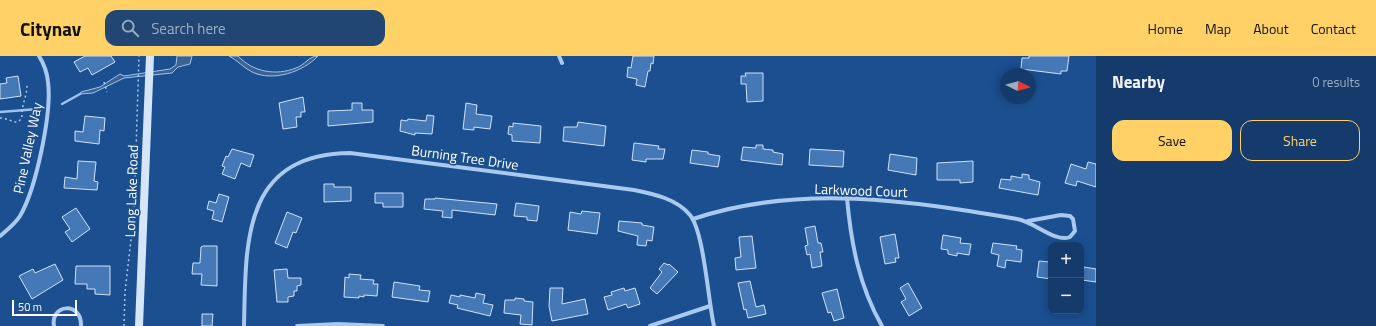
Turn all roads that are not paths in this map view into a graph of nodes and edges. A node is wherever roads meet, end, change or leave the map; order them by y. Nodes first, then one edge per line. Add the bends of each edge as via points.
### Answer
1 (39, 56) edge
2 (150, 56) edge
3 (559, 56) edge
4 (562, 63) dead end
5 (847, 198) junction
6 (693, 219) junction
7 (1028, 221) junction
8 (0, 236) edge
9 (710, 306) junction
10 (54, 326) edge
11 (81, 326) edge
12 (139, 326) edge
13 (244, 326) edge
14 (297, 326) edge
15 (383, 326) edge
16 (650, 326) edge
17 (714, 326) edge
18 (882, 326) edge

1 - 8 street, Pine Valley Way via 48,76 49,94 46,122 33,182 19,218
2 - 12 main road, Long Lake Road
3 - 4 street
5 - 6 street, Larkwood Court via 776,202
5 - 7 street, Larkwood Court via 926,204
5 - 18 street via 861,279
6 - 9 street, Burning Tree Drive via 698,229
6 - 13 street, Burning Tree Drive via 672,202 634,190 360,154 322,155 300,163 284,173 270,186 260,202 247,247
7 - 7 street, Larkwood Court via 1066,215 1073,219 1075,231 1070,238 1058,238
9 - 16 street
9 - 17 street, Burning Tree Drive
10 - 11 street via 55,314 69,308 77,311 81,318
14 - 15 street

